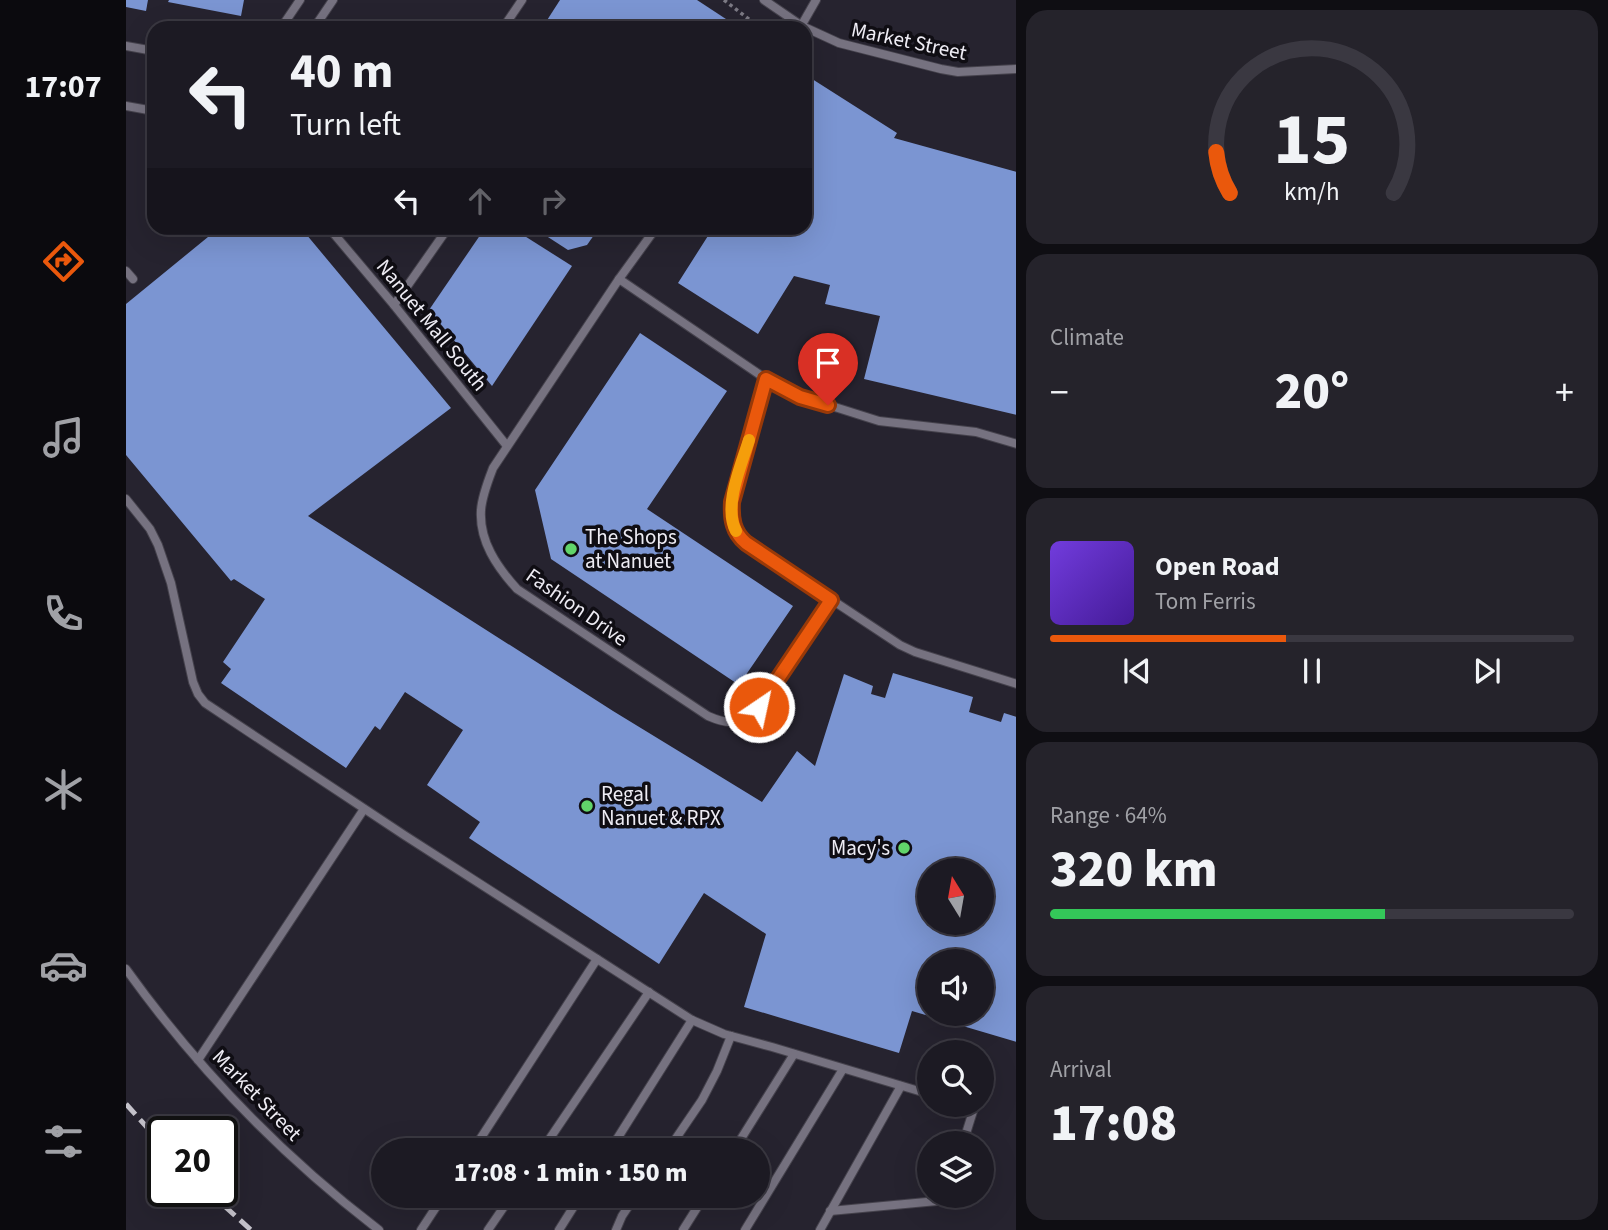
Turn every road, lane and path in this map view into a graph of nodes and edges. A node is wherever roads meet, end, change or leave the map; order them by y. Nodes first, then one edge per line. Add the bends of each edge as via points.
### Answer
1 (300, 0) edge
2 (333, 0) edge
3 (522, 0) edge
4 (724, 0) edge
5 (764, 0) edge
6 (816, 0) edge
7 (286, 21) edge
8 (319, 21) edge
9 (508, 21) edge
10 (750, 21) edge
11 (793, 21) edge
12 (804, 21) edge
13 (812, 32) edge
14 (126, 46) edge
15 (147, 50) edge
16 (1016, 69) edge
17 (126, 106) edge
18 (147, 110) edge
19 (335, 235) edge
20 (443, 235) edge
21 (651, 235) edge
22 (126, 271) edge
23 (132, 279) dead end
24 (619, 279) junction
25 (394, 304) junction
26 (766, 379) junction
27 (1016, 444) edge
28 (507, 446) junction
29 (126, 499) edge
30 (831, 600) junction
31 (1016, 684) edge
32 (364, 809) junction
33 (597, 959) junction
34 (126, 969) edge
35 (649, 992) junction
36 (692, 1020) junction
37 (731, 1036) junction
38 (794, 1054) junction
39 (198, 1060) junction
40 (843, 1069) junction
41 (901, 1086) junction
42 (917, 1091) edge
43 (481, 1138) edge
44 (550, 1138) edge
45 (618, 1138) edge
46 (676, 1138) edge
47 (742, 1138) edge
48 (917, 1204) edge
49 (435, 1208) edge
50 (503, 1208) edge
51 (573, 1208) edge
52 (627, 1208) edge
53 (697, 1208) edge
54 (830, 1211) junction
55 (379, 1230) edge
56 (421, 1230) edge
57 (488, 1230) edge
58 (559, 1230) edge
59 (616, 1230) edge
60 (683, 1230) edge
61 (746, 1230) edge
62 (820, 1230) edge

1 - 7 lane
2 - 8 lane
3 - 9 lane
4 - 10 path
5 - 11 lane, Market Street
6 - 12 lane
13 - 16 lane, Market Street via 941,69
14 - 15 lane
17 - 18 lane
19 - 25 lane, Nanuet Mall South
20 - 25 lane
21 - 24 lane, Fashion Drive
22 - 23 lane
24 - 26 lane
24 - 28 lane, Fashion Drive
25 - 28 lane, Nanuet Mall South
26 - 27 lane via 800,397 879,421 975,432
26 - 30 lane via 732,502 733,527 746,543
28 - 30 lane, Fashion Drive via 492,468 481,511 483,532 502,573 517,589 708,716 729,723 753,715
29 - 32 lane via 158,545 198,694
30 - 31 lane via 915,652
32 - 33 lane
32 - 39 lane
33 - 35 lane
33 - 43 lane
34 - 39 lane, Market Street
35 - 36 lane
35 - 44 lane
36 - 37 lane
36 - 45 lane
37 - 38 lane
37 - 46 lane via 702,1100
38 - 40 lane
38 - 47 lane
39 - 55 lane, Market Street via 277,1143
40 - 41 lane
40 - 61 lane
41 - 42 lane
41 - 54 lane
48 - 54 lane
49 - 56 lane
50 - 57 lane
51 - 58 lane
52 - 59 lane
53 - 60 lane
54 - 62 lane

